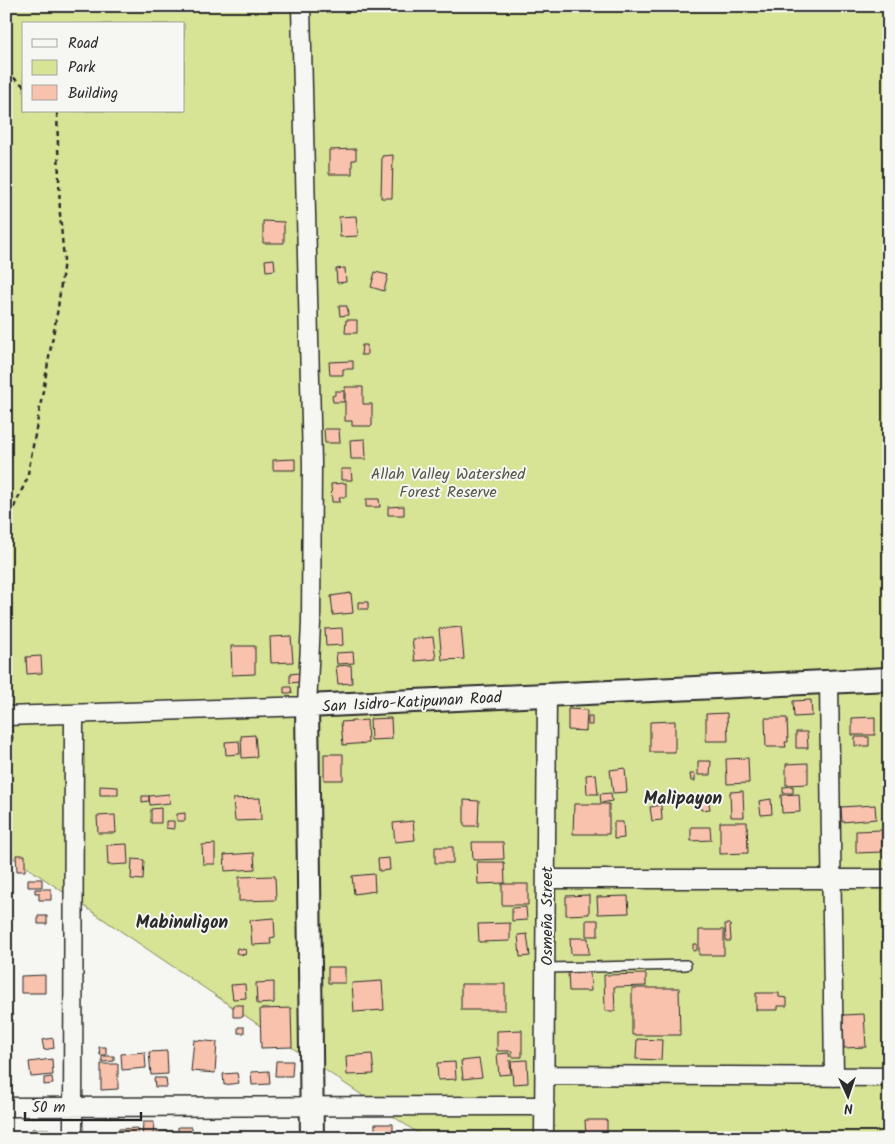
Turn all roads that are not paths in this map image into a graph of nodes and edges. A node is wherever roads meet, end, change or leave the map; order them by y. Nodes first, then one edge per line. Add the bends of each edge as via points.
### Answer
1 (300, 6) edge
2 (889, 680) edge
3 (828, 682) junction
4 (548, 695) junction
5 (307, 706) junction
6 (74, 715) junction
7 (6, 716) edge
8 (546, 879) junction
9 (831, 879) junction
10 (889, 879) edge
11 (686, 965) dead end
12 (546, 968) junction
13 (546, 1075) junction
14 (834, 1077) junction
15 (889, 1077) edge
16 (545, 1106) junction
17 (6, 1107) edge
18 (74, 1107) junction
19 (312, 1107) junction
20 (73, 1138) edge
21 (312, 1138) edge
22 (544, 1138) edge

1 - 5 street via 312,463
2 - 3 street, San Isidro-Katipunan Road
3 - 4 street, San Isidro-Katipunan Road
3 - 9 street
4 - 5 street, San Isidro-Katipunan Road
4 - 8 street, Osmeña Street
5 - 6 street
5 - 19 street, San Isidro-Katipunan Road
6 - 7 street
6 - 18 street
8 - 9 street
8 - 12 street, Osmeña Street
9 - 10 street
9 - 14 street
11 - 12 lane
12 - 13 street, Osmeña Street
13 - 14 street
13 - 16 street, Osmeña Street
14 - 15 street
16 - 19 street
16 - 22 street, Osmeña Street
17 - 18 street
18 - 19 street
18 - 20 street
19 - 21 street, San Isidro-Katipunan Road

